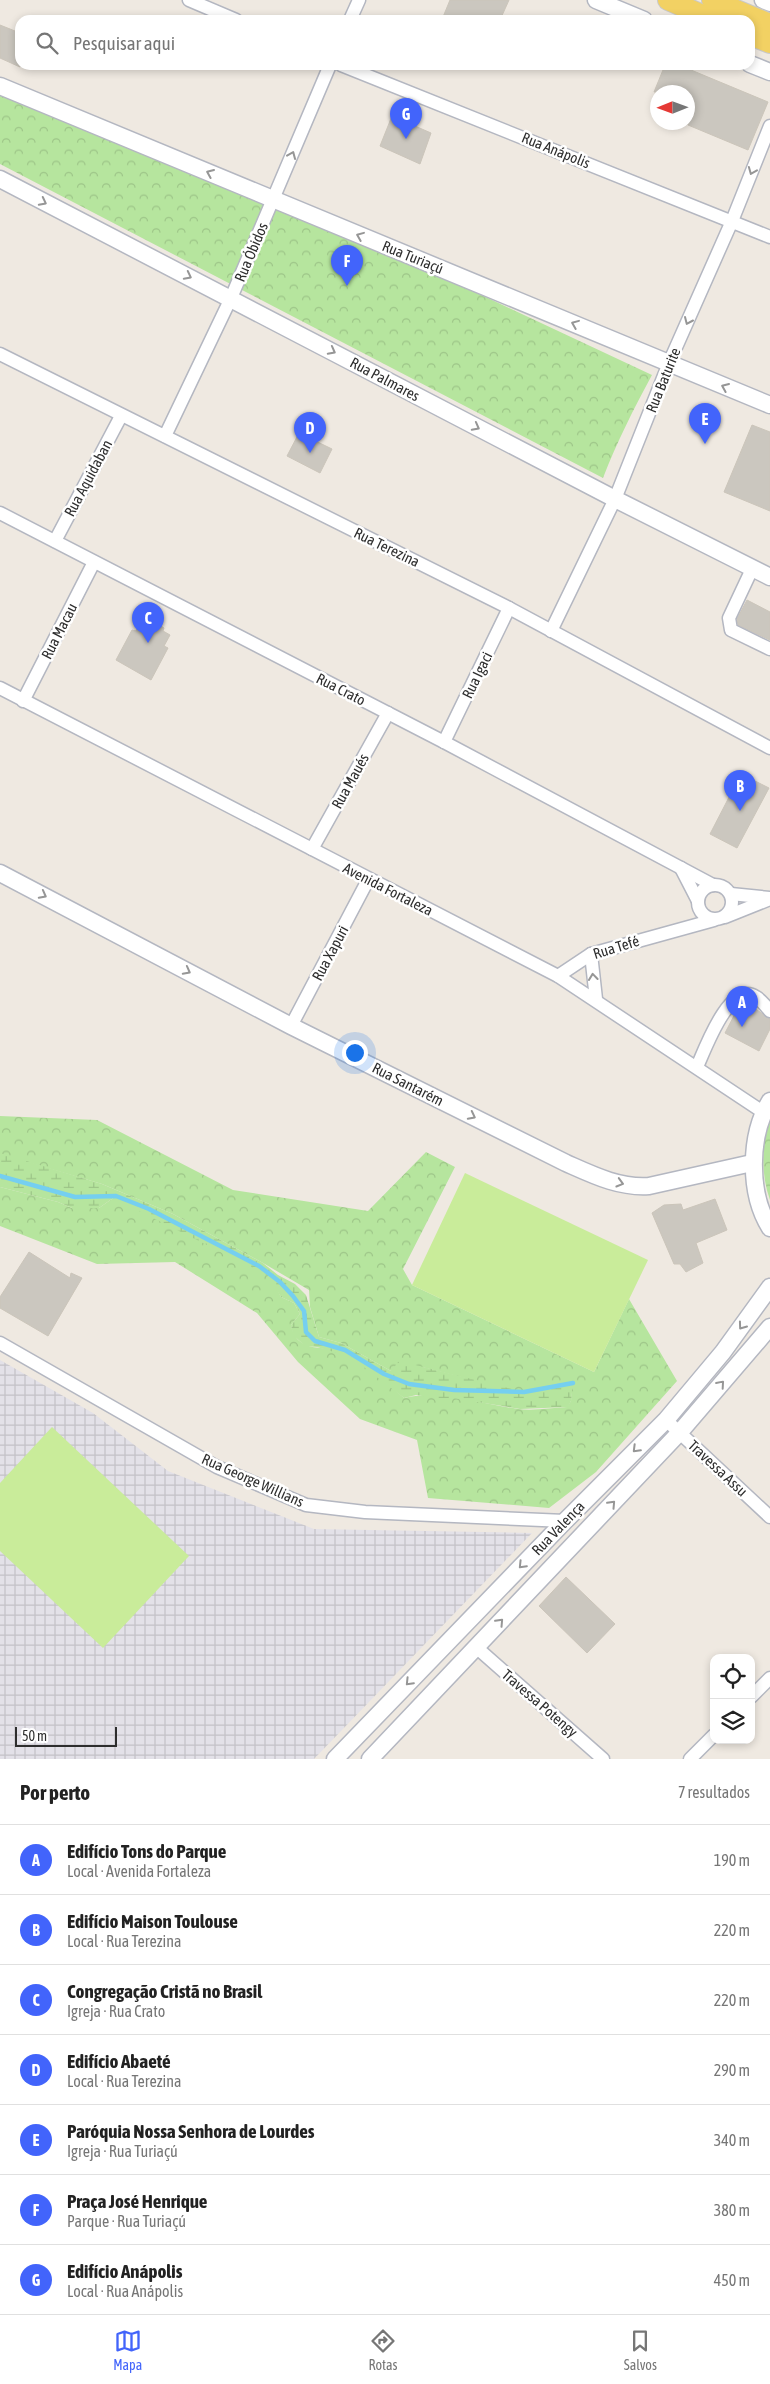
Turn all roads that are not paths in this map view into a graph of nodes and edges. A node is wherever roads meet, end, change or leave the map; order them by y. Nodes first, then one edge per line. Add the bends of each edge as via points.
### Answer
1 (189, 0) edge
2 (359, 0) edge
3 (596, 0) edge
4 (668, 0) edge
5 (712, 0) edge
6 (763, 0) edge
7 (770, 3) edge
8 (224, 15) edge
9 (352, 15) edge
10 (632, 15) edge
11 (702, 15) edge
12 (748, 15) edge
13 (755, 18) edge
14 (770, 24) edge
15 (755, 37) edge
16 (770, 43) edge
17 (755, 66) edge
18 (328, 70) edge
19 (354, 70) edge
20 (770, 72) edge
21 (0, 86) edge
22 (770, 126) edge
23 (0, 179) edge
24 (274, 200) junction
25 (732, 221) junction
26 (770, 237) edge
27 (231, 298) junction
28 (0, 354) edge
29 (669, 364) junction
30 (770, 405) edge
31 (121, 416) junction
32 (165, 436) junction
33 (615, 500) junction
34 (0, 513) edge
35 (55, 541) junction
36 (94, 562) junction
37 (752, 569) junction
38 (770, 578) edge
39 (510, 608) junction
40 (551, 631) junction
41 (770, 649) edge
42 (0, 688) edge
43 (23, 701) junction
44 (388, 713) junction
45 (444, 742) junction
46 (770, 748) edge
47 (312, 849) junction
48 (680, 868) junction
49 (0, 873) edge
50 (368, 880) junction
51 (712, 885) junction
52 (730, 894) junction
53 (770, 899) edge
54 (698, 904) junction
55 (720, 919) junction
56 (679, 928) junction
57 (591, 954) junction
58 (558, 976) junction
59 (596, 999) junction
60 (770, 1011) edge
61 (291, 1026) junction
62 (697, 1067) junction
63 (767, 1106) edge
64 (752, 1163) junction
65 (770, 1228) edge
66 (770, 1287) edge
67 (770, 1327) edge
68 (0, 1343) edge
69 (666, 1420) junction
70 (680, 1432) junction
71 (770, 1517) edge
72 (564, 1521) junction
73 (476, 1647) junction
74 (770, 1678) edge
75 (755, 1693) edge
76 (710, 1739) edge
77 (335, 1759) edge
78 (370, 1759) edge
79 (603, 1759) edge
80 (690, 1759) edge

1 - 8 street
2 - 9 street
3 - 10 street
4 - 11 main road
5 - 12 main road
6 - 7 street
13 - 14 main road
15 - 16 main road
17 - 20 street
24 -> 18 street, Rua Óbidos
19 - 25 street, Rua Anápolis
24 -> 21 street, Rua Turiaçú
22 -> 25 street, Rua Baturite
23 -> 27 street, Rua Palmares
24 - 27 street, Rua Óbidos
29 -> 24 street, Rua Turiaçú
25 - 26 street, Rua Anápolis
25 -> 29 street, Rua Baturite
27 - 32 street, Rua Óbidos
27 -> 33 street, Rua Palmares
28 - 31 street, Rua Terezina
30 -> 29 street, Rua Turiaçú
29 - 33 street, Rua Baturite
31 - 32 street, Rua Terezina
31 - 35 street, Rua Aquidaban
32 - 39 street, Rua Terezina
33 - 37 street, Rua Palmares
33 - 40 street, Rua Baturite
34 - 35 street, Rua Crato
35 - 36 street, Rua Crato
36 - 43 street, Rua Macau
36 - 44 street, Rua Crato
37 - 38 street, Rua Palmares
37 - 41 street via 729,618 729,625 731,630
39 - 40 street, Rua Terezina
39 - 45 street, Rua Igaci
40 - 46 street, Rua Terezina
42 - 43 street, Avenida Fortaleza
43 - 47 street, Avenida Fortaleza
44 - 45 street, Rua Crato
44 - 47 street, Rua Maués
45 - 48 street, Rua Crato
47 - 50 street, Avenida Fortaleza
48 - 51 street, Rua Crato
48 - 54 street
49 -> 61 street, Rua Santarém
50 - 58 street, Avenida Fortaleza
50 - 61 street, Rua Xapuri
51 - 52 street via 723,886
51 - 54 street via 703,890
52 - 53 street, Rua Tefé
52 - 55 street via 732,909
53 - 55 street, Rua Tefé
54 - 55 street via 704,916
54 - 56 street
55 - 56 street, Rua Tefé
56 - 57 street, Rua Tefé
57 - 58 street, Rua Tefé
59 -> 57 street
58 - 59 street, Avenida Fortaleza
59 - 62 street, Avenida Fortaleza
60 - 62 street via 755,996 743,994 735,997
61 -> 64 street, Rua Santarém via 566,1164 601,1178 633,1187 648,1186
62 - 63 street, Avenida Fortaleza
63 - 64 street
64 - 65 street via 756,1193
66 -> 69 street, Rua Valença via 723,1352
70 -> 67 street, Rua Valença
68 - 72 street, Rua George Willians via 217,1467 306,1505 365,1512
69 - 70 street, Travessa Assu
69 -> 72 street, Rua Valença
70 - 71 street, Travessa Assu
73 -> 70 street, Rua Valença
72 -> 77 street, Rua Valença
73 - 78 street, Rua Valença
73 - 79 street, Travessa Potengy
74 - 75 street
76 - 80 street

